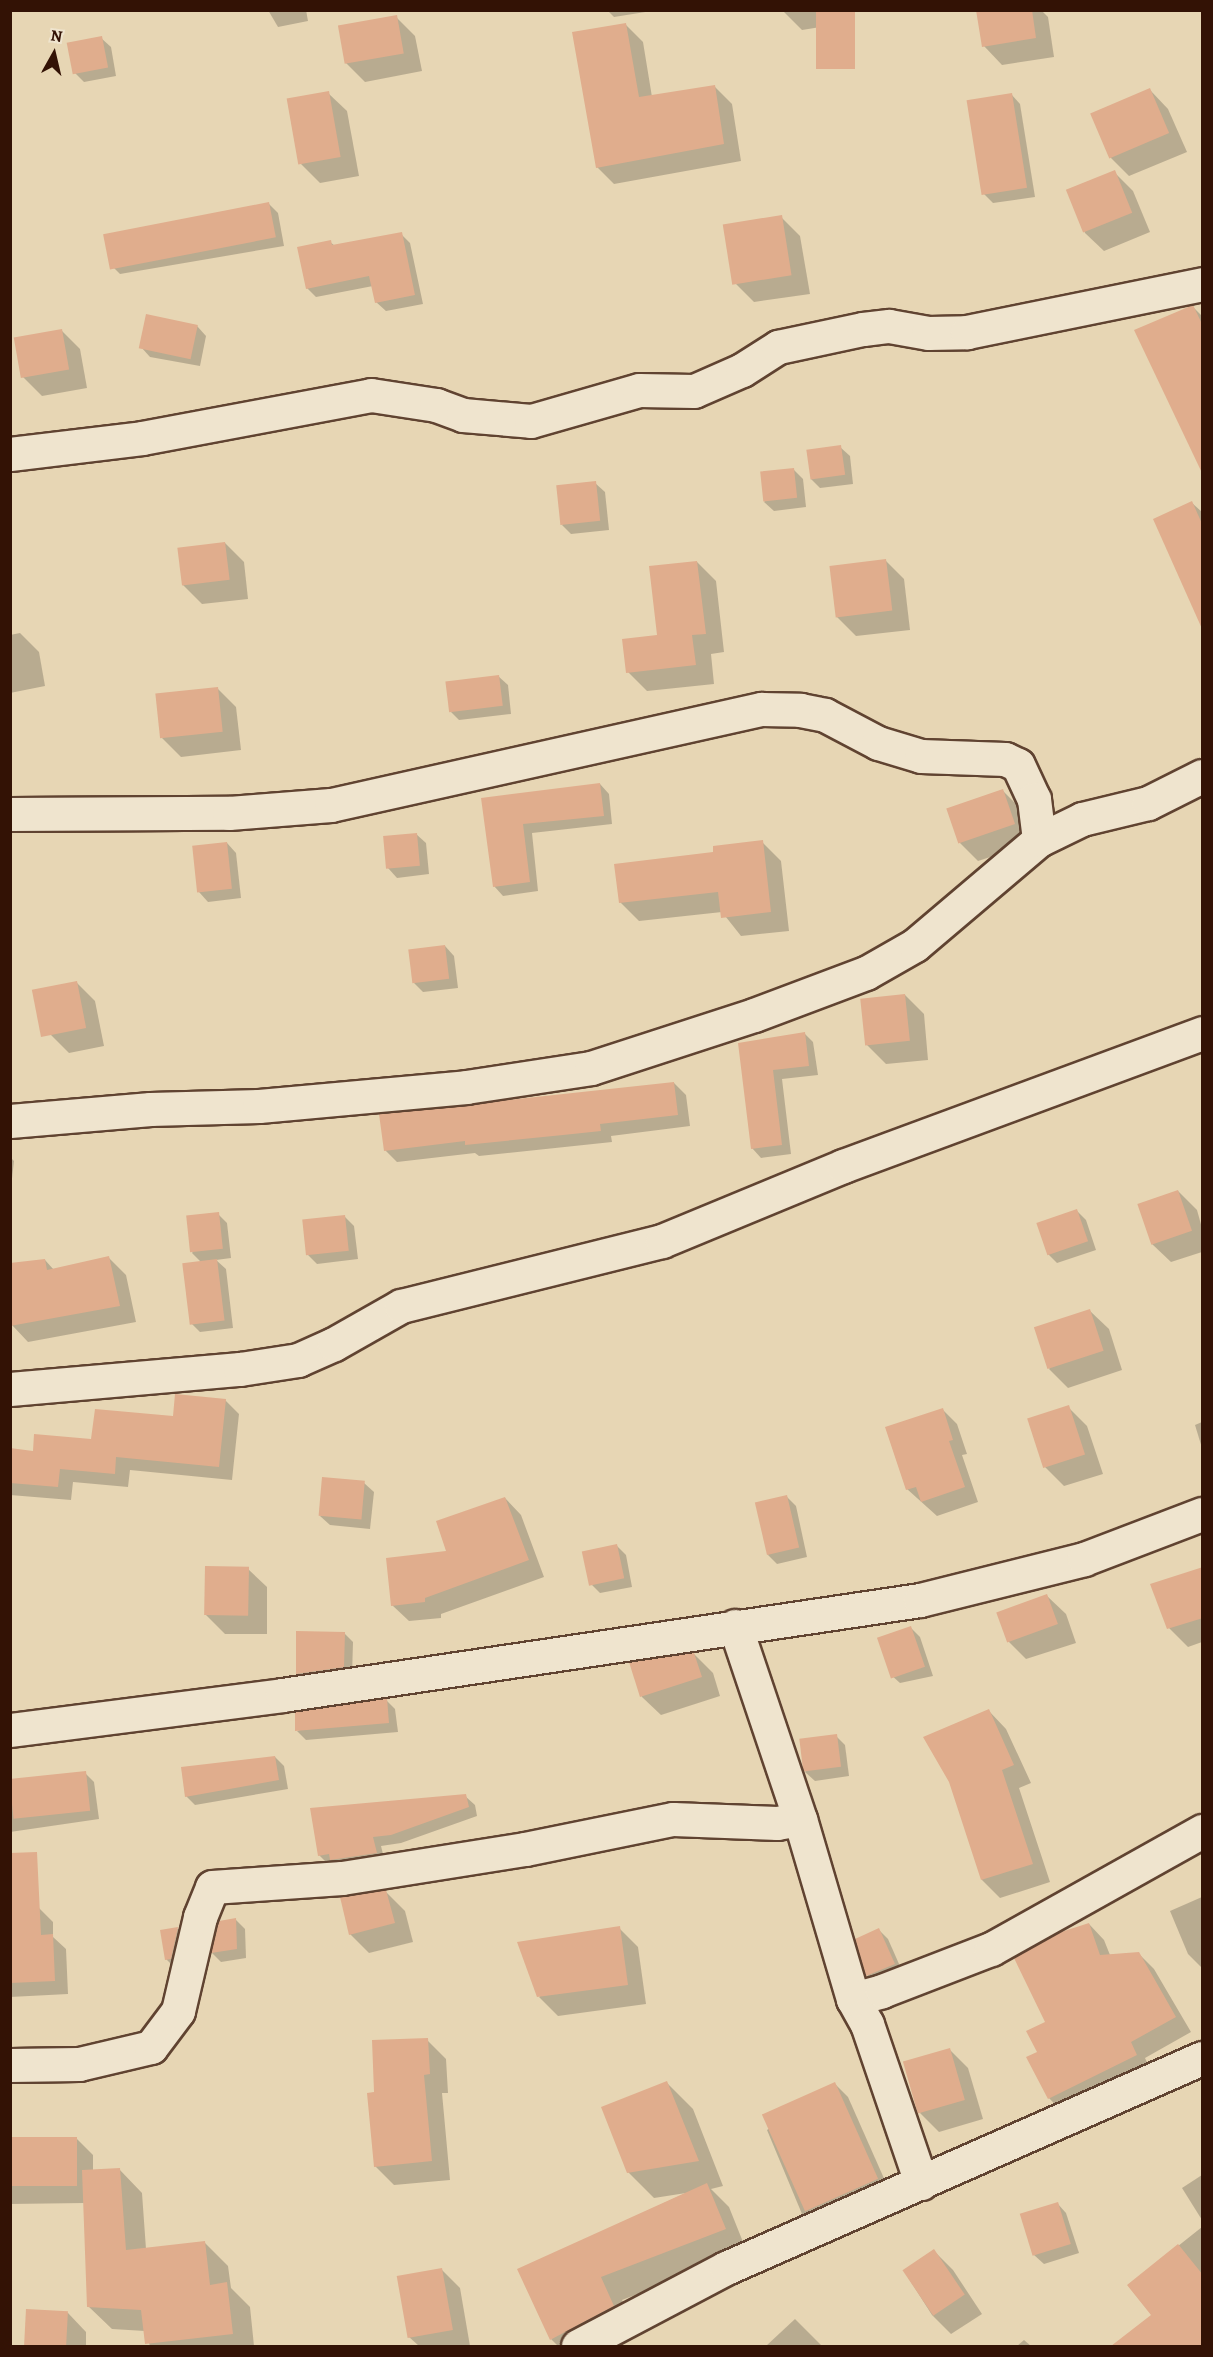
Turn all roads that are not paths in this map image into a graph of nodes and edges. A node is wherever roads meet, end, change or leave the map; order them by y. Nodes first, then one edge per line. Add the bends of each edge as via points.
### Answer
1 (1203, 284) edge
2 (10, 454) edge
3 (1203, 776) edge
4 (10, 814) edge
5 (1040, 840) junction
6 (1203, 1033) edge
7 (10, 1121) edge
8 (10, 1389) edge
9 (1203, 1514) edge
10 (735, 1626) junction
11 (10, 1730) edge
12 (800, 1819) junction
13 (1203, 1831) edge
14 (853, 1999) junction
15 (1203, 2058) edge
16 (10, 2065) edge
17 (921, 2183) junction
18 (578, 2346) edge

1 - 2 street via 967,332 928,333 890,326 863,329 778,347 742,370 694,391 639,390 531,421 464,415 436,405 371,395 142,438
3 - 5 street via 1148,803 1082,819
4 - 5 street via 229,813 331,805 761,710 800,710 825,715 878,743 921,756 1005,759 1018,765 1034,799
5 - 7 street via 915,945 866,973 754,1015 591,1068 466,1087 259,1106 150,1108
6 - 8 street via 843,1166 662,1241 401,1306 334,1344 298,1359 240,1369
9 - 10 street via 1083,1559 920,1600
10 - 11 street via 282,1695
10 - 12 street
12 - 14 street
12 - 16 street via 777,1823 673,1819 525,1849 342,1878 212,1887 200,1917 178,2011 151,2047 78,2064
13 - 14 street via 991,1949
14 - 17 street via 867,2024
15 - 17 street
17 - 18 street via 726,2268

